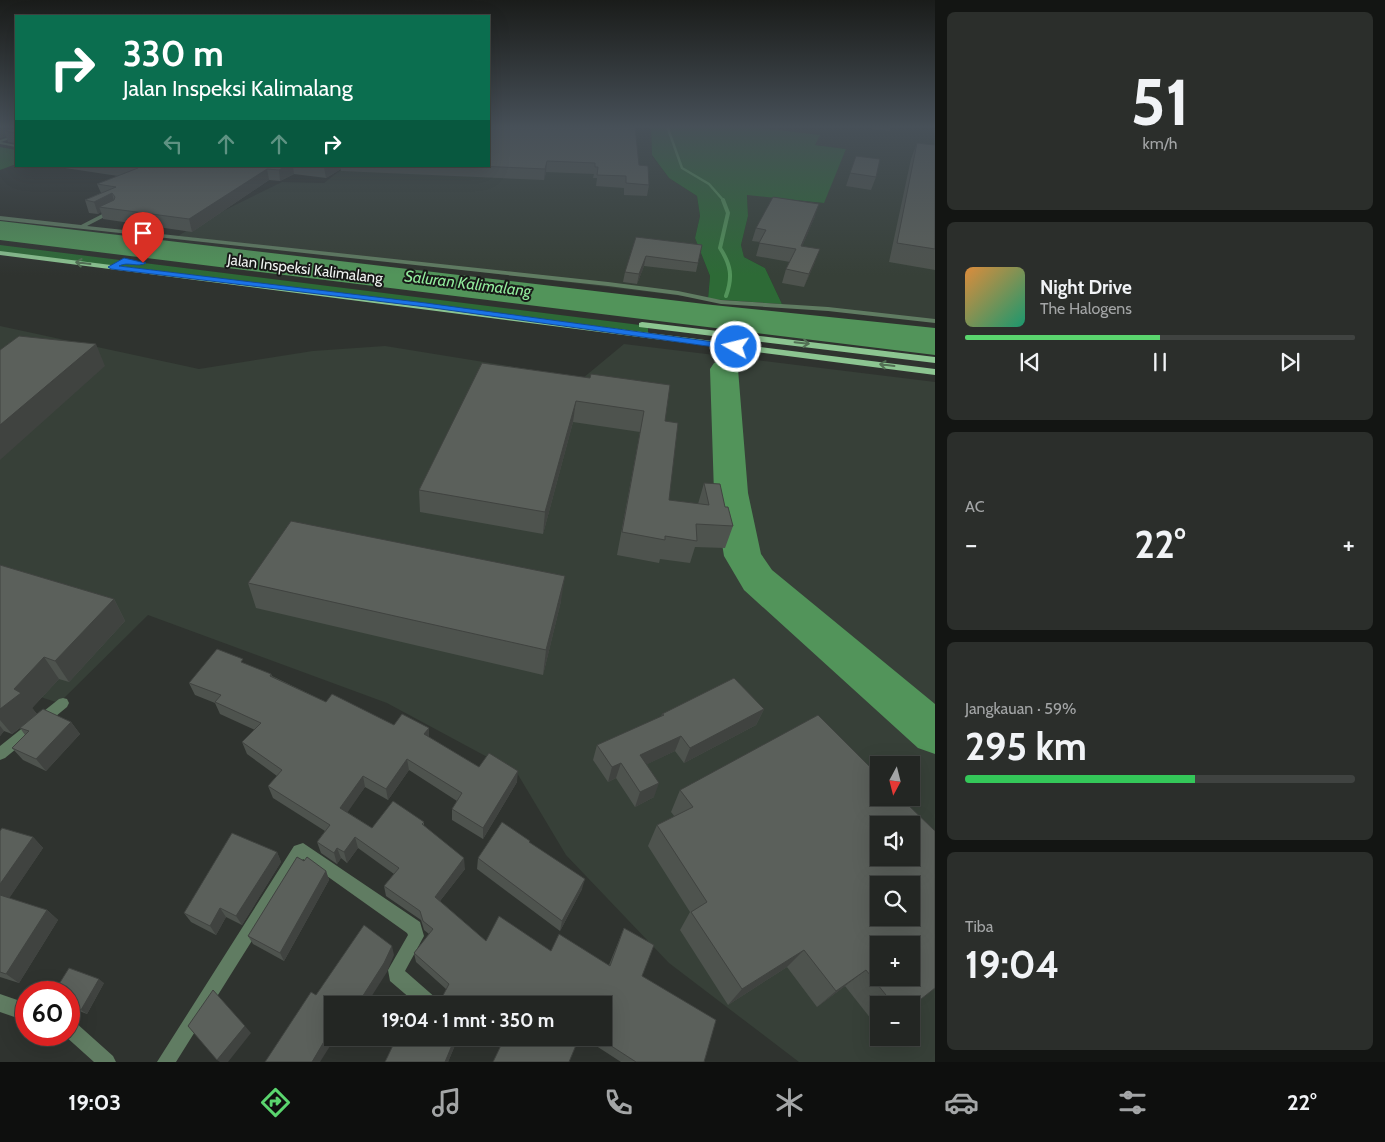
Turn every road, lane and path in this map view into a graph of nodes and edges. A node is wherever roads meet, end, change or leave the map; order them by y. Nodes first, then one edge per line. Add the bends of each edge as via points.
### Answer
1 (116, 209) edge
2 (0, 218) edge
3 (82, 227) junction
4 (0, 245) edge
5 (0, 253) edge
6 (124, 260) junction
7 (111, 267) junction
8 (427, 302) junction
9 (935, 321) edge
10 (935, 360) edge
11 (935, 372) edge
12 (63, 703) dead end
13 (0, 754) edge
14 (420, 996) edge
15 (0, 1003) edge
16 (15, 1008) edge
17 (80, 1038) edge
18 (107, 1062) edge
19 (166, 1062) edge

1 - 3 street
2 - 3 street
3 - 9 street via 608,284 721,302 828,308
4 - 6 main road, Jalan Inspeksi Kalimalang
7 -> 5 main road, Jalan Inspeksi Kalimalang
6 - 7 main road
6 - 8 main road, Jalan Inspeksi Kalimalang
7 - 8 main road, Jalan Inspeksi Kalimalang
8 -> 10 main road, Jalan Inspeksi Kalimalang
11 -> 8 main road, Jalan Inspeksi Kalimalang via 704,343
12 - 13 street
14 - 19 street via 396,975 417,932 303,850 299,851
15 - 16 street
17 - 18 street

